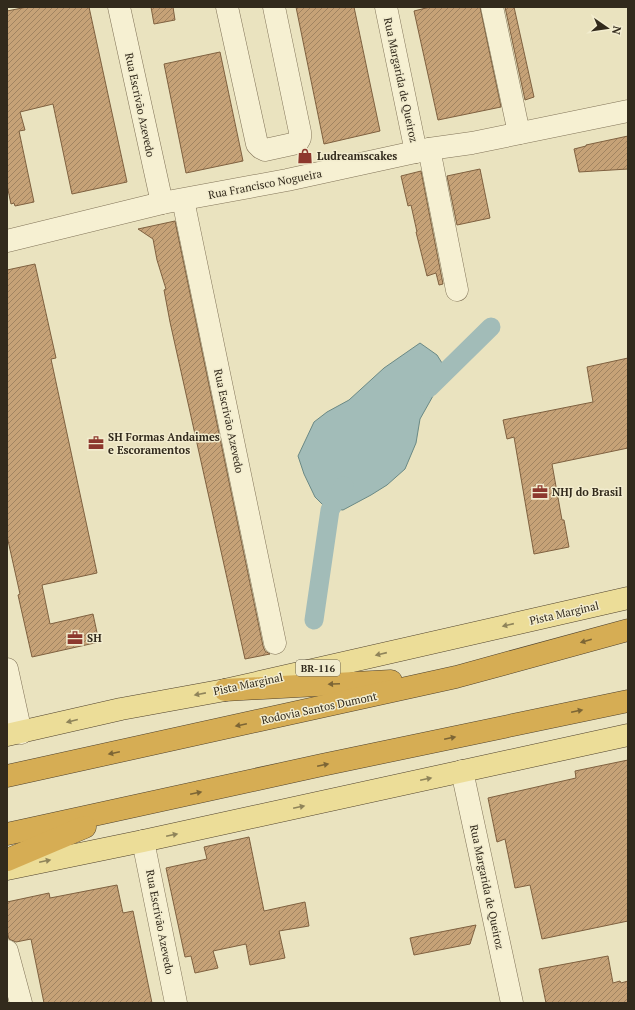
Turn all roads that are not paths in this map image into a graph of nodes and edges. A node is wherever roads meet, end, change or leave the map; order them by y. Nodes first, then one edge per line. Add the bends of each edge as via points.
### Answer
1 (119, 7) edge
2 (228, 7) edge
3 (274, 7) edge
4 (386, 7) edge
5 (492, 7) edge
6 (628, 111) edge
7 (522, 133) junction
8 (280, 148) junction
9 (423, 151) junction
10 (287, 180) junction
11 (183, 200) junction
12 (162, 203) junction
13 (7, 241) edge
14 (457, 290) dead end
15 (628, 598) edge
16 (628, 630) edge
17 (275, 643) dead end
18 (7, 669) edge
19 (456, 677) junction
20 (225, 690) junction
21 (628, 701) edge
22 (14, 734) edge
23 (628, 735) edge
24 (462, 771) junction
25 (7, 776) edge
26 (134, 806) junction
27 (7, 834) edge
28 (143, 841) junction
29 (7, 860) edge
30 (7, 869) edge
31 (7, 951) edge
32 (21, 1003) edge
33 (176, 1003) edge
34 (512, 1003) edge

1 - 12 street, Rua Escrivão Azevedo
2 - 8 street via 257,144 265,150
3 - 8 street via 300,132 297,143
4 - 9 street, Rua Margarida de Queiroz
5 - 7 street
6 - 7 street, Rua Francisco Nogueira
7 - 9 street, Rua Francisco Nogueira
8 - 10 street
9 - 10 street, Rua Francisco Nogueira
9 - 14 street, Rua Margarida de Queiroz
10 - 11 street, Rua Francisco Nogueira
11 - 12 street, Rua Francisco Nogueira
11 - 17 street, Rua Escrivão Azevedo
12 - 13 street, Rua Francisco Nogueira
15 -> 20 main road, Pista Marginal / BR-116
16 -> 19 highway, Rodovia Santos Dumont
18 - 22 street
19 -> 20 highway
19 -> 25 highway, Rodovia Santos Dumont
20 -> 22 main road, Pista Marginal / BR-116 via 120,709
26 -> 21 highway
23 - 24 main road
28 -> 24 main road
24 - 34 street, Rua Margarida de Queiroz
26 - 27 highway
26 - 29 highway
30 -> 28 main road
28 - 33 street, Rua Escrivão Azevedo
31 - 32 street

